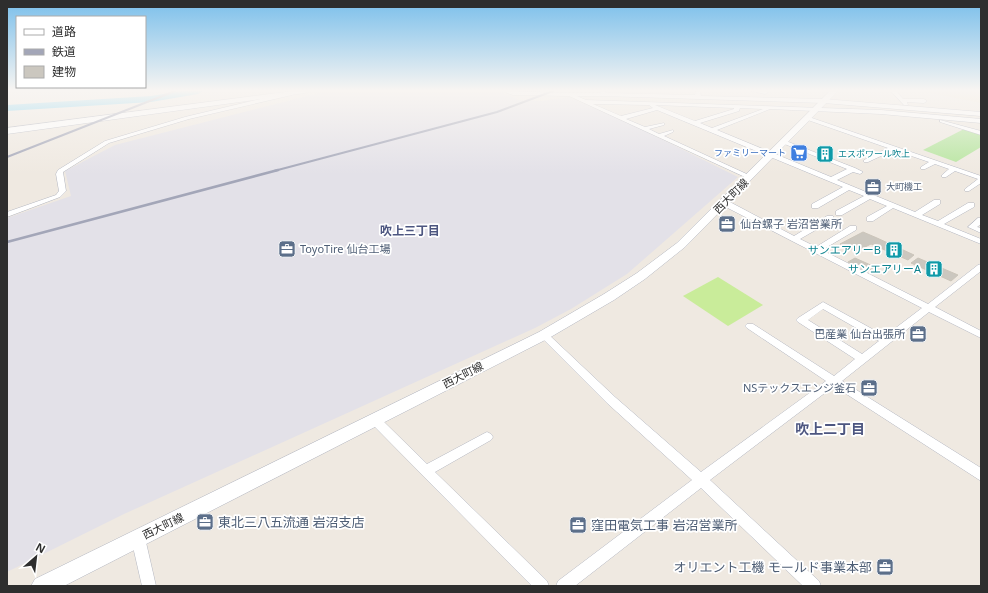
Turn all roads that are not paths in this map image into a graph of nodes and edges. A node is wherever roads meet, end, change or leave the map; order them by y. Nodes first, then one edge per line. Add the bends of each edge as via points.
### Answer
1 (101, 119) edge
2 (185, 119) edge
3 (623, 119) edge
4 (685, 119) edge
5 (710, 119) edge
6 (744, 119) edge
7 (807, 119) edge
8 (844, 119) edge
9 (934, 119) edge
10 (953, 119) edge
11 (981, 122) edge
12 (696, 123) junction
13 (662, 124) dead end
14 (644, 129) junction
15 (712, 130) junction
16 (7, 131) edge
17 (671, 131) dead end
18 (981, 133) edge
19 (658, 136) junction
20 (784, 142) junction
21 (895, 148) junction
22 (771, 155) junction
23 (884, 156) dead end
24 (866, 161) dead end
25 (934, 162) junction
26 (923, 168) dead end
27 (853, 169) junction
28 (954, 169) junction
29 (860, 172) dead end
30 (944, 176) dead end
31 (749, 177) junction
32 (981, 179) edge
33 (831, 180) junction
34 (848, 187) junction
35 (967, 190) dead end
36 (870, 196) junction
37 (937, 202) dead end
38 (724, 203) junction
39 (971, 205) dead end
40 (815, 206) dead end
41 (893, 206) junction
42 (839, 213) dead end
43 (7, 215) edge
44 (916, 215) junction
45 (830, 218) dead end
46 (870, 220) dead end
47 (980, 222) edge
48 (939, 224) junction
49 (853, 228) dead end
50 (981, 231) edge
51 (794, 238) junction
52 (981, 242) edge
53 (816, 250) junction
54 (981, 267) edge
55 (928, 308) junction
56 (750, 326) dead end
57 (544, 335) junction
58 (981, 335) edge
59 (886, 341) junction
60 (863, 359) junction
61 (834, 381) junction
62 (375, 420) junction
63 (487, 437) dead end
64 (426, 470) junction
65 (981, 475) edge
66 (702, 480) junction
67 (138, 538) junction
68 (42, 586) edge
69 (149, 586) edge
70 (542, 586) edge
71 (563, 586) edge
72 (814, 586) edge

1 - 16 street
2 - 43 street via 107,142 60,171 63,191 58,196
3 - 14 street
4 - 12 street
5 - 12 street
6 - 15 street
7 - 20 street, 西大町線
8 - 21 street
9 - 18 street
10 - 11 street
12 - 15 street
13 - 14 street
14 - 19 street
15 - 22 street
17 - 19 street
19 - 31 street
20 - 22 street, 西大町線
20 - 27 street
21 - 23 street
21 - 24 street
21 - 25 street
22 - 31 street, 西大町線
22 - 33 street
25 - 26 street
25 - 28 street
27 - 29 street
27 - 33 street
28 - 30 street
28 - 32 street
31 - 38 street, 西大町線
32 - 35 street
33 - 34 street
34 - 36 street
34 - 40 street
36 - 41 street
36 - 42 street
37 - 44 street
38 - 51 street
38 - 57 street, 西大町線 via 681,246 641,276
39 - 48 street
41 - 44 street
41 - 46 street
44 - 48 street
45 - 51 street
47 - 50 street via 972,227
48 - 52 street
49 - 53 street
51 - 53 street
53 - 55 street
54 - 55 street
55 - 58 street
55 - 59 street
56 - 61 street
57 - 62 street, 西大町線
57 - 66 street via 610,400
59 - 60 street
59 - 60 street via 823,305 801,320
60 - 61 street
61 - 65 street
61 - 66 street
62 - 64 street
62 - 67 street, 西大町線
63 - 64 street
64 - 70 street
66 - 71 street
66 - 72 street
67 - 68 street, 西大町線
67 - 69 street

